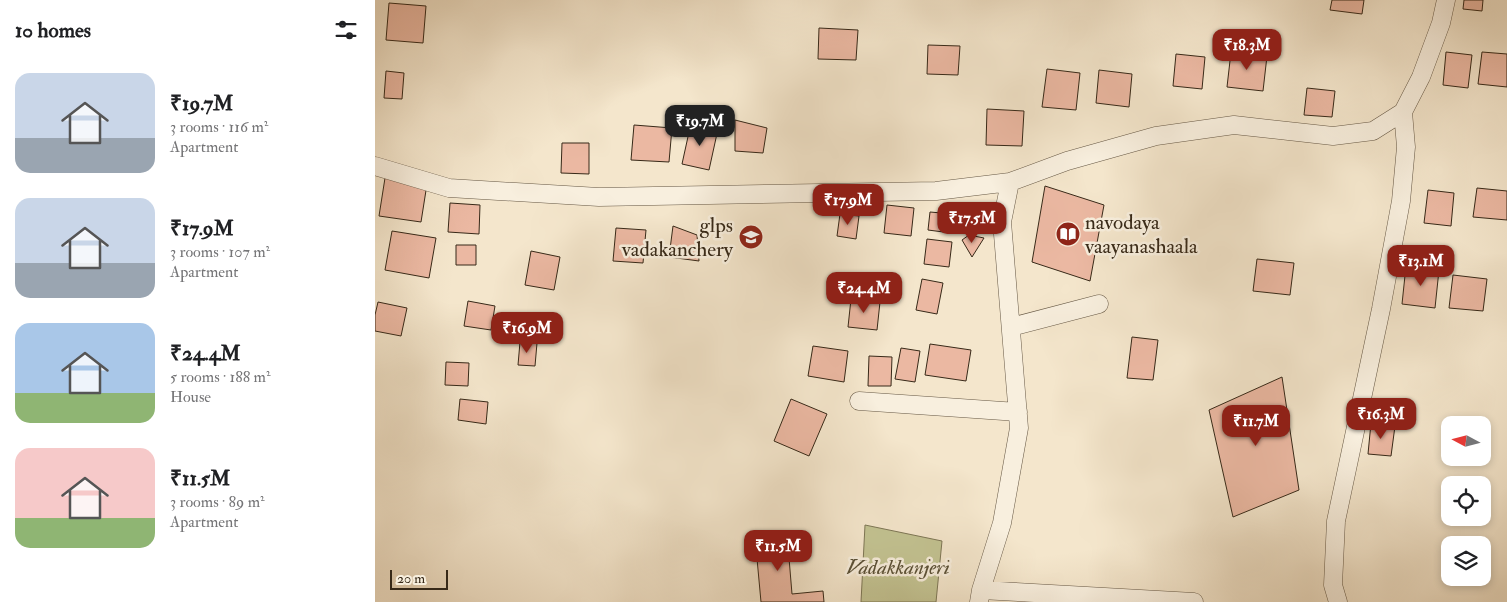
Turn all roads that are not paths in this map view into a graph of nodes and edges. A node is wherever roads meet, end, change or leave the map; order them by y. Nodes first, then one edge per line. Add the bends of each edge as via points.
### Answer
1 (1446, 0) edge
2 (1403, 112) junction
3 (375, 166) edge
4 (1010, 182) junction
5 (1099, 304) dead end
6 (1011, 327) junction
7 (859, 401) dead end
8 (1018, 412) junction
9 (980, 596) edge
10 (1194, 602) edge
11 (1338, 602) edge

1 - 2 street via 1421,77
2 - 4 street via 1373,131 1333,136 1234,125 1156,136 1067,160
2 - 11 street via 1406,147 1401,201 1336,521 1333,585
3 - 4 street via 449,188 599,197 936,191
4 - 6 street via 1002,222
5 - 6 street
6 - 8 street
7 - 8 street
8 - 9 street via 1019,428 1002,523
9 - 10 street

